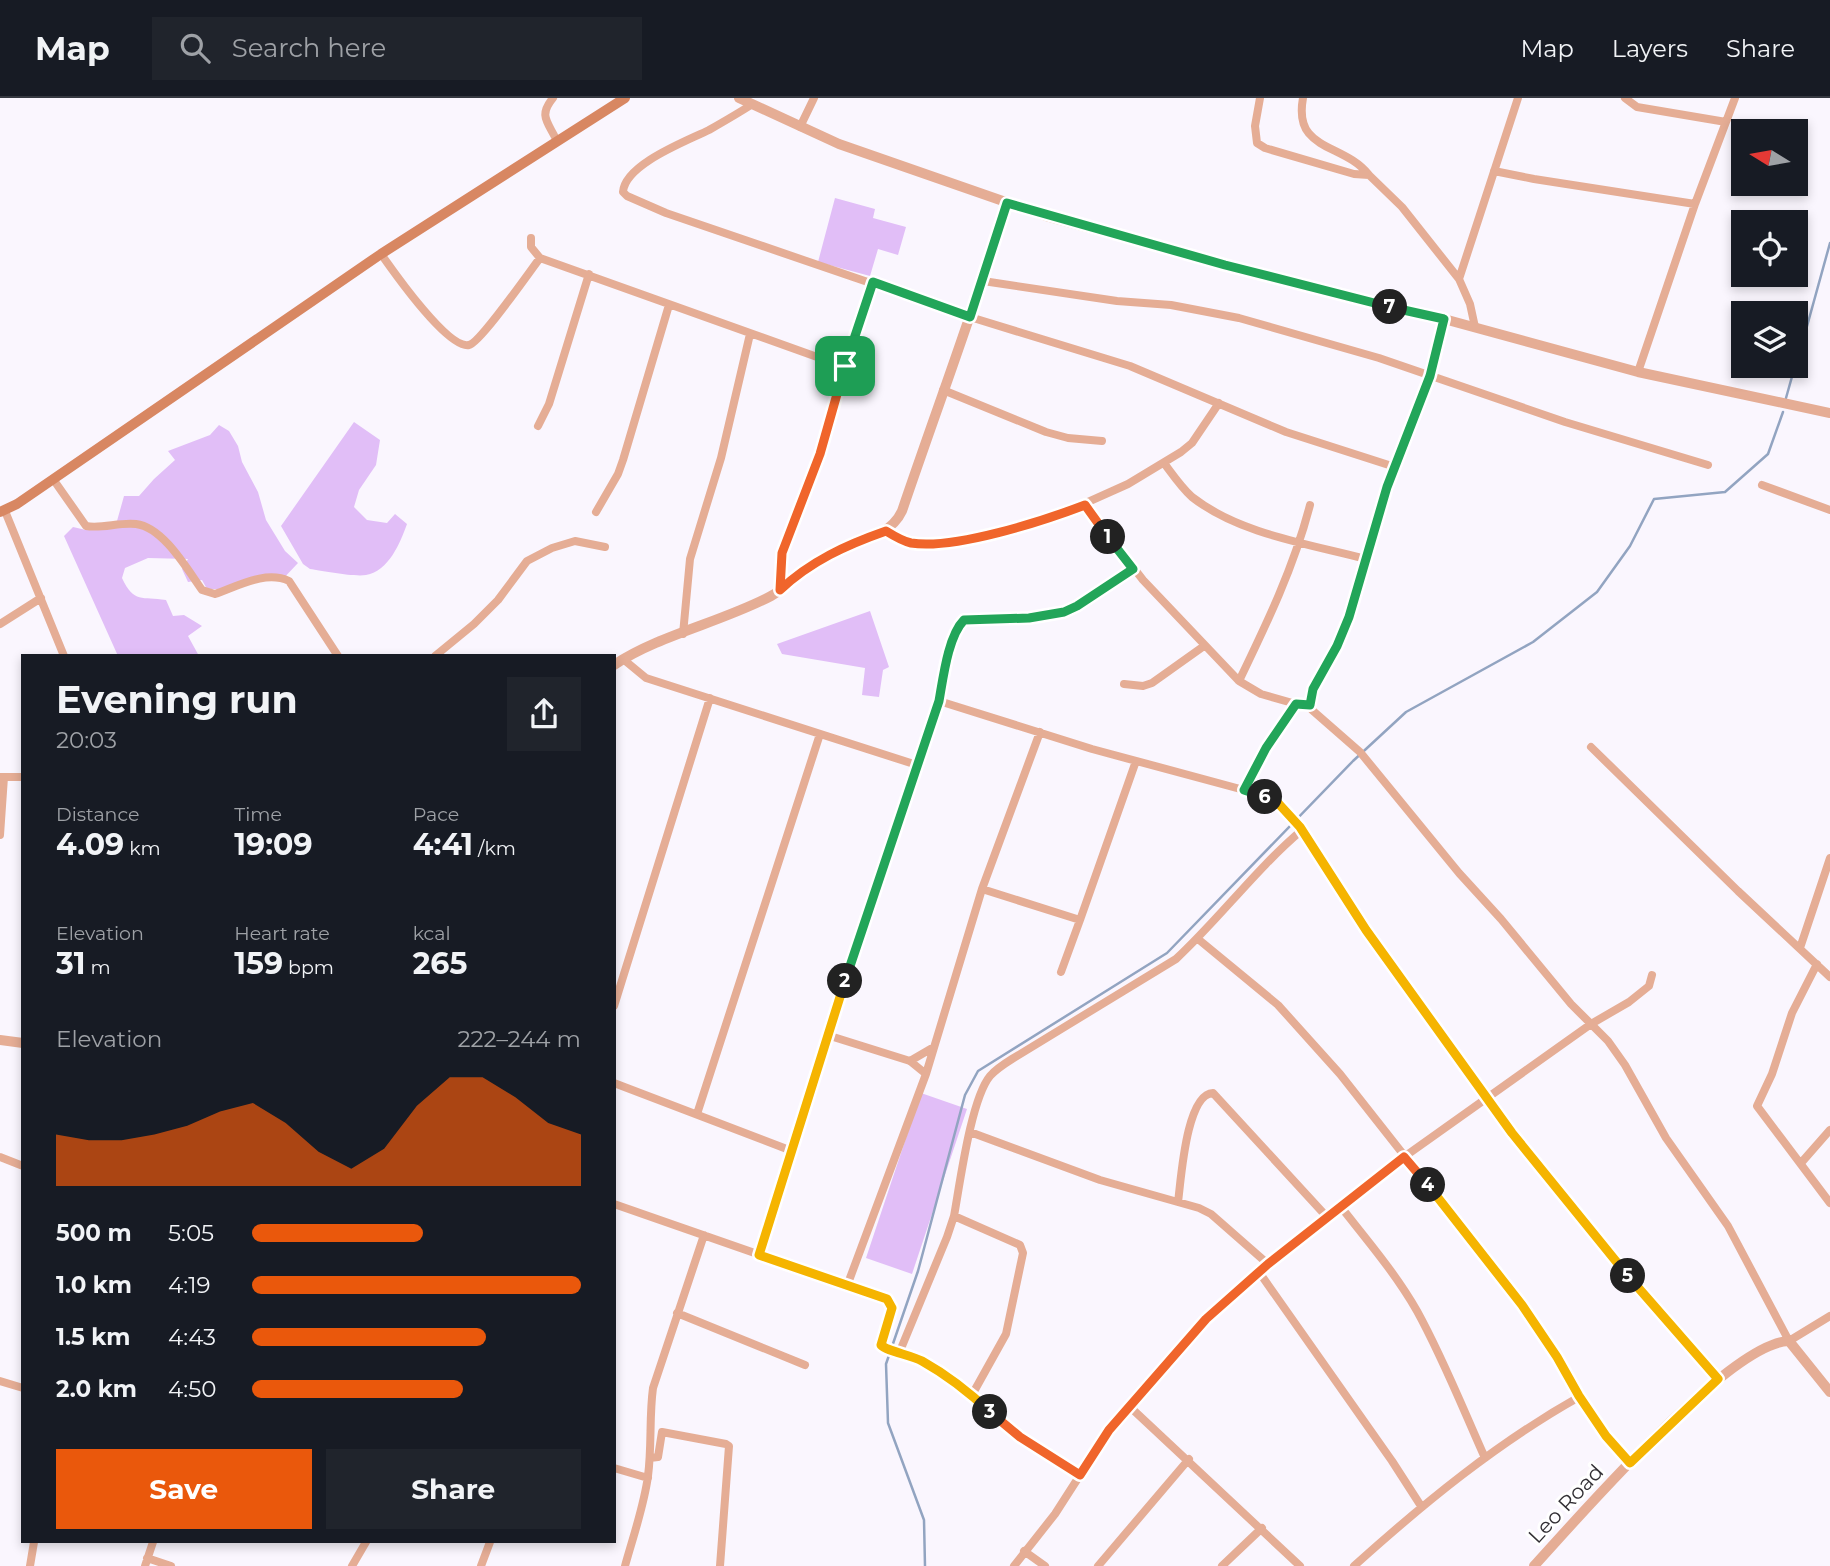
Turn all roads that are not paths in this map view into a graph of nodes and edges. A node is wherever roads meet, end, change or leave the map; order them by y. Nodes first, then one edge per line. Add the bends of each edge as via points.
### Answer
1 (553, 98) edge
2 (625, 98) edge
3 (739, 98) edge
4 (814, 98) edge
5 (1260, 98) edge
6 (1303, 98) edge
7 (1518, 98) edge
8 (1625, 98) edge
9 (1735, 98) edge
10 (751, 105) junction
11 (1726, 122) junction
12 (800, 127) junction
13 (558, 141) junction
14 (1494, 171) junction
15 (1369, 176) junction
16 (1007, 203) junction
17 (1695, 204) junction
18 (531, 238) dead end
19 (380, 254) junction
20 (540, 258) junction
21 (589, 274) junction
22 (1459, 279) junction
23 (983, 281) junction
24 (873, 282) junction
25 (669, 305) junction
26 (970, 317) junction
27 (1444, 319) junction
28 (1475, 327) junction
29 (750, 334) junction
30 (845, 366) junction
31 (1638, 372) junction
32 (1430, 376) junction
33 (943, 390) junction
34 (1219, 404) junction
35 (1830, 413) edge
36 (538, 426) dead end
37 (1102, 441) dead end
38 (1164, 463) junction
39 (1708, 465) dead end
40 (1395, 467) junction
41 (53, 479) junction
42 (1762, 485) dead end
43 (1085, 505) junction
44 (1310, 505) dead end
45 (1830, 510) edge
46 (2, 512) edge
47 (596, 512) dead end
48 (886, 531) junction
49 (1301, 541) junction
50 (605, 547) dead end
51 (1366, 559) junction
52 (1133, 569) junction
53 (780, 590) junction
54 (41, 598) junction
55 (0, 624) edge
56 (683, 634) junction
57 (1204, 646) junction
58 (63, 654) edge
59 (337, 654) edge
60 (437, 654) edge
61 (619, 662) edge
62 (1239, 681) junction
63 (1124, 684) dead end
64 (710, 698) junction
65 (939, 701) junction
66 (1296, 704) junction
67 (1310, 705) junction
68 (1040, 732) junction
69 (820, 734) junction
70 (1591, 747) dead end
71 (1136, 761) junction
72 (917, 765) junction
73 (2, 777) edge
74 (21, 777) edge
75 (1244, 790) junction
76 (1301, 829) junction
77 (0, 835) edge
78 (1830, 858) edge
79 (982, 889) junction
80 (1080, 920) junction
81 (1198, 939) junction
82 (1800, 948) junction
83 (1816, 964) junction
84 (1061, 972) dead end
85 (1652, 975) dead end
86 (1830, 977) edge
87 (616, 1000) edge
88 (1591, 1024) junction
89 (827, 1035) junction
90 (0, 1040) edge
91 (21, 1043) edge
92 (934, 1047) junction
93 (910, 1061) junction
94 (926, 1074) junction
95 (616, 1084) edge
96 (1486, 1097) junction
97 (697, 1114) junction
98 (1830, 1130) edge
99 (971, 1132) junction
100 (792, 1151) junction
101 (0, 1157) edge
102 (1404, 1157) junction
103 (1801, 1163) junction
104 (21, 1165) edge
105 (1178, 1202) junction
106 (1830, 1203) edge
107 (616, 1205) edge
108 (1340, 1207) junction
109 (954, 1216) junction
110 (1327, 1217) junction
111 (704, 1235) junction
112 (759, 1255) junction
113 (1268, 1264) junction
114 (1259, 1272) junction
115 (847, 1286) junction
116 (677, 1313) junction
117 (1830, 1318) edge
118 (1789, 1341) junction
119 (892, 1350) junction
120 (805, 1365) dead end
121 (1718, 1379) junction
122 (0, 1381) edge
123 (21, 1387) edge
124 (1830, 1392) edge
125 (972, 1395) junction
126 (1579, 1396) junction
127 (1129, 1406) junction
128 (650, 1458) junction
129 (1485, 1458) junction
130 (1189, 1460) junction
131 (1630, 1463) junction
132 (616, 1469) edge
133 (1080, 1475) junction
134 (648, 1478) junction
135 (1421, 1506) junction
136 (1262, 1528) junction
137 (34, 1543) edge
138 (153, 1543) edge
139 (365, 1543) edge
140 (490, 1543) edge
141 (1024, 1551) junction
142 (146, 1562) edge
143 (30, 1566) edge
144 (171, 1566) edge
145 (352, 1566) edge
146 (481, 1566) edge
147 (625, 1566) edge
148 (720, 1566) edge
149 (1014, 1566) edge
150 (1045, 1566) edge
151 (1098, 1566) edge
152 (1222, 1566) edge
153 (1300, 1566) edge
154 (1354, 1566) edge
155 (1534, 1566) edge

1 - 13 street via 544,114
2 - 13 main road
3 - 10 street
4 - 12 street
5 - 15 street via 1257,143
6 - 15 street via 1302,122 1309,136 1360,164
7 - 14 street
8 - 11 street via 1637,107
9 - 11 street
10 - 12 street
10 - 24 street via 638,169 626,181 624,192 666,213
11 - 17 street
12 - 16 street
13 - 19 main road
14 - 17 street
14 - 22 street
15 - 22 street via 1402,207
16 - 23 street
16 - 27 street via 1245,270
17 - 31 street
18 - 20 street via 531,247
19 - 20 street via 437,325 467,346
19 - 41 main road
20 - 21 street
21 - 25 street
21 - 36 street
22 - 28 street
23 - 26 street
23 - 32 street via 1239,318
24 - 26 street
24 - 30 street
25 - 29 street
25 - 47 street via 623,460
26 - 33 street
26 - 34 street via 1130,366
27 - 28 street
27 - 32 street
28 - 31 street
29 - 30 street
29 - 56 street via 721,458 690,559
30 - 53 street via 820,454 782,553
31 - 35 street
32 - 39 street
32 - 40 street
33 - 37 street via 1046,432
33 - 48 street via 902,511
34 - 38 street via 1192,443
34 - 40 street via 1286,432
38 - 43 street
38 - 49 street via 1186,491 1208,507 1256,531
40 - 51 street
41 - 46 main road
41 - 59 street via 86,526 139,524 151,530 208,593 267,577 289,582
42 - 45 street
43 - 48 street via 1050,519 942,543 908,543
43 - 52 street
44 - 49 street
46 - 54 street
48 - 53 street via 823,557
49 - 51 street
49 - 62 street
50 - 60 street via 575,541 527,561 498,600
51 - 67 street via 1349,617 1313,689
52 - 57 street
52 - 65 street via 1064,612 964,620 951,649
53 - 56 street
54 - 55 street
54 - 58 street
56 - 61 street
57 - 62 street
57 - 63 street via 1152,683
61 - 64 street via 646,678
62 - 66 street
64 - 69 street
64 - 87 street
65 - 68 street
65 - 72 street
66 - 67 street
66 - 75 street
67 - 88 street via 1360,752
68 - 71 street
68 - 79 street
69 - 72 street
69 - 97 street
70 - 82 street
71 - 75 street
71 - 80 street
72 - 89 street
73 - 74 street
73 - 77 street
75 - 76 street via 1278,803
76 - 81 street
76 - 96 street via 1366,930
78 - 82 street
79 - 80 street
79 - 92 street
80 - 84 street
81 - 99 street via 1176,959 998,1069 984,1085
81 - 102 street via 1278,1005 1340,1074
82 - 83 street
83 - 86 street
83 - 103 street via 1796,1003 1757,1106
85 - 88 street via 1649,986
88 - 96 street
88 - 118 street via 1625,1065 1654,1119 1728,1226
89 - 93 street
89 - 100 street
90 - 91 street
92 - 93 street
92 - 94 street
93 - 94 street
94 - 115 street
95 - 97 street
96 - 102 street
96 - 121 street via 1580,1219
97 - 100 street
98 - 103 street
99 - 105 street via 1100,1180
99 - 109 street
100 - 112 street
101 - 104 street
102 - 108 street
102 - 126 street via 1522,1305
103 - 106 street
105 - 110 street via 1189,1126 1203,1096 1213,1093
105 - 113 street via 1211,1214
107 - 111 street
108 - 110 street
108 - 129 street via 1416,1309
109 - 119 street
109 - 125 street via 1023,1250 1006,1334
110 - 113 street
111 - 112 street
111 - 116 street
112 - 115 street
113 - 114 street
114 - 127 street via 1206,1319
114 - 135 street
115 - 119 street via 891,1303 880,1344
116 - 120 street
116 - 128 street via 653,1388
117 - 118 street
118 - 121 street, Leo Road via 1761,1350
118 - 124 street
119 - 125 street via 923,1362
121 - 131 street, Leo Road
122 - 123 street
125 - 133 street via 1020,1437
126 - 129 street
126 - 131 street
127 - 130 street
127 - 133 street
128 - 134 street
128 - 148 street via 658,1457 662,1432 729,1446
129 - 135 street
130 - 136 street
130 - 151 street
131 - 155 street, Leo Road
132 - 134 street
133 - 141 street
134 - 147 street
135 - 154 street
136 - 152 street
136 - 153 street
137 - 143 street
138 - 142 street
139 - 145 street
140 - 146 street
141 - 149 street
141 - 150 street
142 - 144 street

